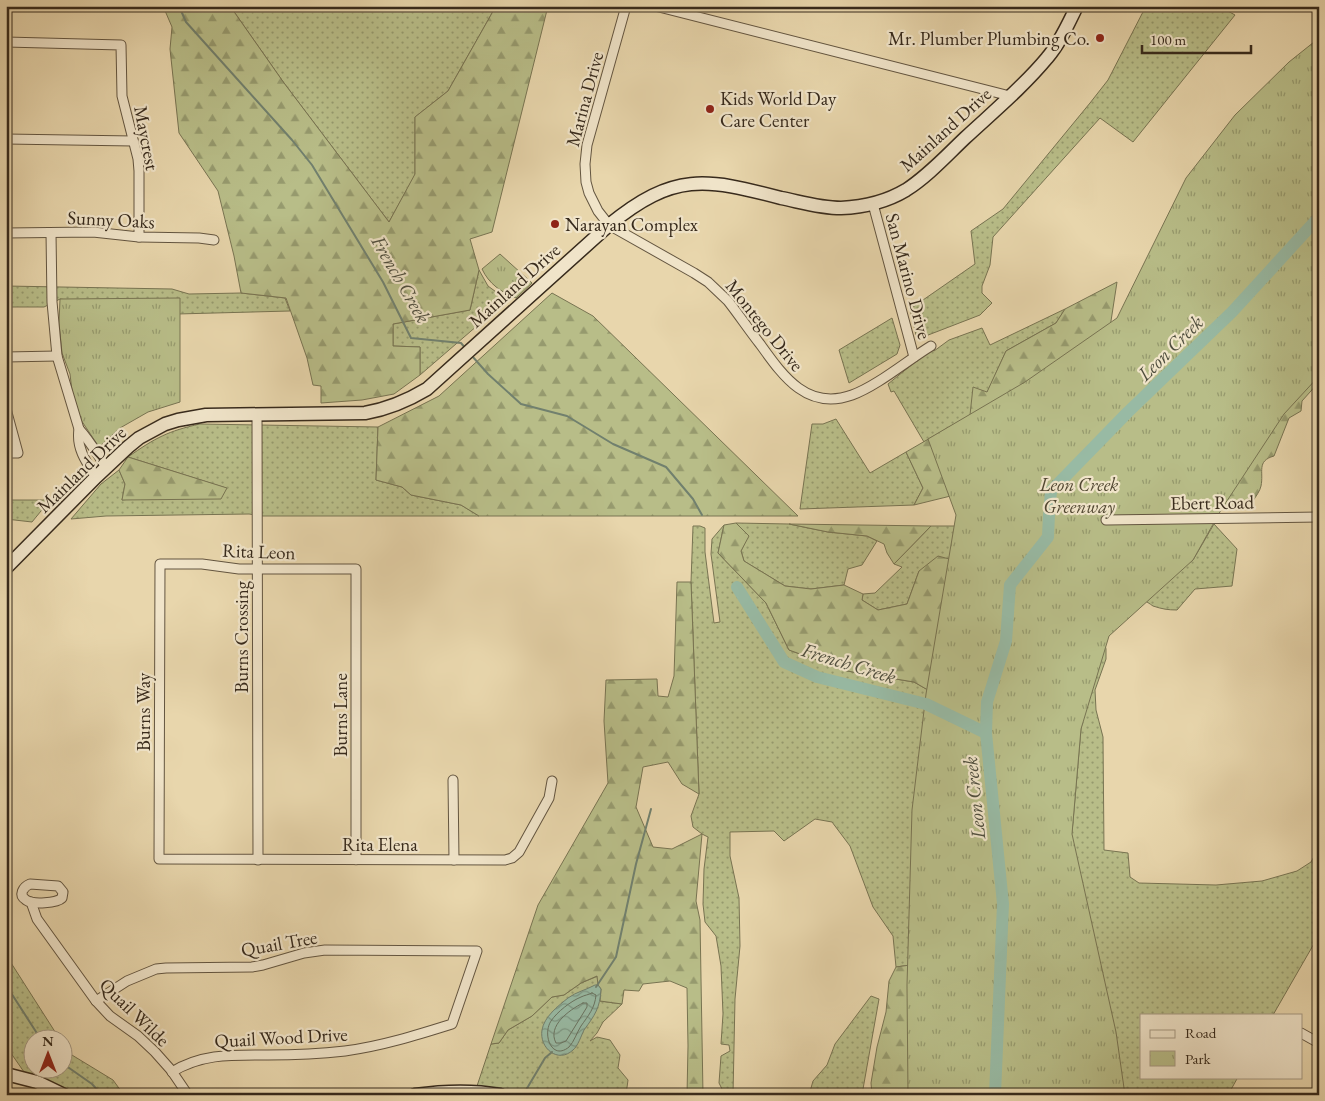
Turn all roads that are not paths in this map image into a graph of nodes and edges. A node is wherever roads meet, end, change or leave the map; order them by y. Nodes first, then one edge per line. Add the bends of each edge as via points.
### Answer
1 (626, 6) edge
2 (655, 6) edge
3 (1077, 6) edge
4 (6, 42) edge
5 (1010, 96) junction
6 (6, 139) edge
7 (133, 141) junction
8 (873, 204) junction
9 (609, 225) junction
10 (6, 233) edge
11 (51, 233) junction
12 (139, 237) junction
13 (214, 240) dead end
14 (931, 346) dead end
15 (57, 356) junction
16 (6, 357) edge
17 (914, 357) junction
18 (6, 410) edge
19 (257, 414) junction
20 (79, 429) junction
21 (6, 453) edge
22 (106, 467) junction
23 (96, 476) junction
24 (1319, 517) edge
25 (1106, 520) dead end
26 (160, 564) joint
27 (6, 568) edge
28 (257, 569) junction
29 (356, 569) joint
30 (453, 780) dead end
31 (552, 781) dead end
32 (160, 859) joint
33 (258, 860) junction
34 (356, 860) junction
35 (454, 860) junction
36 (31, 902) dead end
37 (96, 1001) junction
38 (452, 1024) joint
39 (1302, 1034) edge
40 (1319, 1043) edge
41 (172, 1072) junction
42 (7, 1078) edge
43 (64, 1095) edge
44 (188, 1095) edge
45 (416, 1095) edge
46 (500, 1095) edge

1 - 9 street, Marina Drive via 586,154 586,182 598,211
2 - 5 street
3 - 5 main road, Mainland Drive via 1046,59
4 - 7 street, Maycrest via 121,45 122,96
5 - 8 main road, Mainland Drive via 917,182
6 - 7 street
7 - 12 street, Maycrest via 139,171
8 - 9 main road, Mainland Drive via 826,207 734,186 693,184 654,194
8 - 17 street, San Marino Drive
9 - 17 street, Montego Drive via 718,290 784,376 806,394 819,398 854,394
9 - 19 main road, Mainland Drive via 427,388 402,403 376,411 348,414
10 - 11 street, Sunny Oaks
11 - 12 street, Sunny Oaks via 93,232
11 - 15 street
12 - 13 street, Sunny Oaks
14 - 17 street
15 - 16 street
15 - 20 street
18 - 21 street via 18,453
19 - 22 main road, Mainland Drive via 206,414 165,424 139,438
19 - 28 street, Burns Crossing
20 - 22 street
20 - 23 street via 83,457
22 - 23 main road, Mainland Drive
23 - 27 main road, Mainland Drive
24 - 25 street, Ebert Road
26 - 28 street, Rita Leon
26 - 32 street, Burns Way
28 - 29 street, Rita Leon
28 - 33 street, Burns Crossing
29 - 34 street, Burns Lane
30 - 35 street
31 - 35 street, Rita Elena via 549,798 515,856 504,860
32 - 33 street, Rita Elena
33 - 34 street, Rita Elena
34 - 35 street, Rita Elena
36 - 37 street, Quail Wilde via 37,919
37 - 38 street, Quail Tree via 136,976 166,968 252,967 325,950 477,951
37 - 41 street, Quail Wilde via 150,1047
38 - 41 street, Quail Wood Drive via 398,1041 345,1051 218,1055 197,1060
39 - 40 street
41 - 44 street, Quail Wilde
42 - 43 main road via 36,1082
45 - 46 main road via 463,1091

